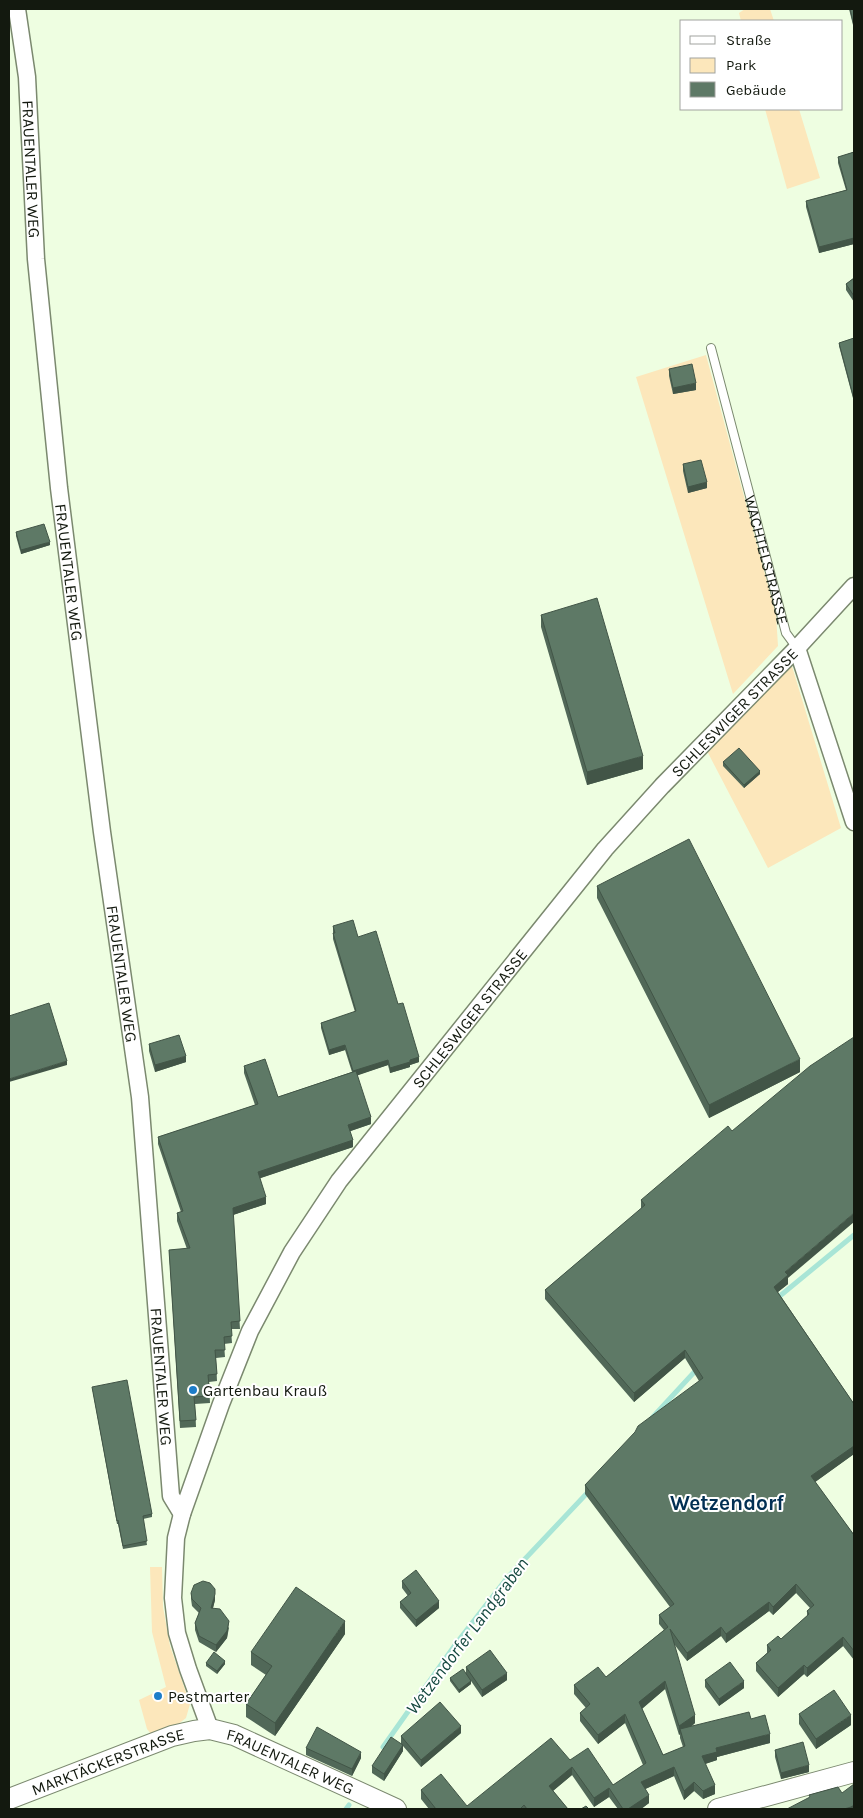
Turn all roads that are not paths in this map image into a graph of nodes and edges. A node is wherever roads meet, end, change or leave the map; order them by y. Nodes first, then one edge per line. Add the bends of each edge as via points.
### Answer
1 (17, 9) edge
2 (711, 348) dead end
3 (854, 586) edge
4 (797, 648) junction
5 (854, 822) edge
6 (182, 1514) junction
7 (210, 1729) junction
8 (854, 1772) edge
9 (9, 1799) edge
10 (396, 1809) edge
11 (718, 1809) edge

1 - 6 street, FRAUENTALER WEG via 27,77 36,259 59,488 102,832 140,1097 170,1496
2 - 4 lane, WACHTELSTRASSE via 786,633
3 - 4 street, SCHLESWIGER STRASSE
4 - 5 street, WACHTELSTRASSE
4 - 6 street, SCHLESWIGER STRASSE via 605,849 339,1181 292,1252 250,1331
6 - 7 street, FRAUENTALER WEG via 173,1570 176,1624
7 - 9 street, MARKTÄCKERSTRASSE via 145,1746
7 - 10 street, FRAUENTALER WEG via 234,1735
8 - 11 street

